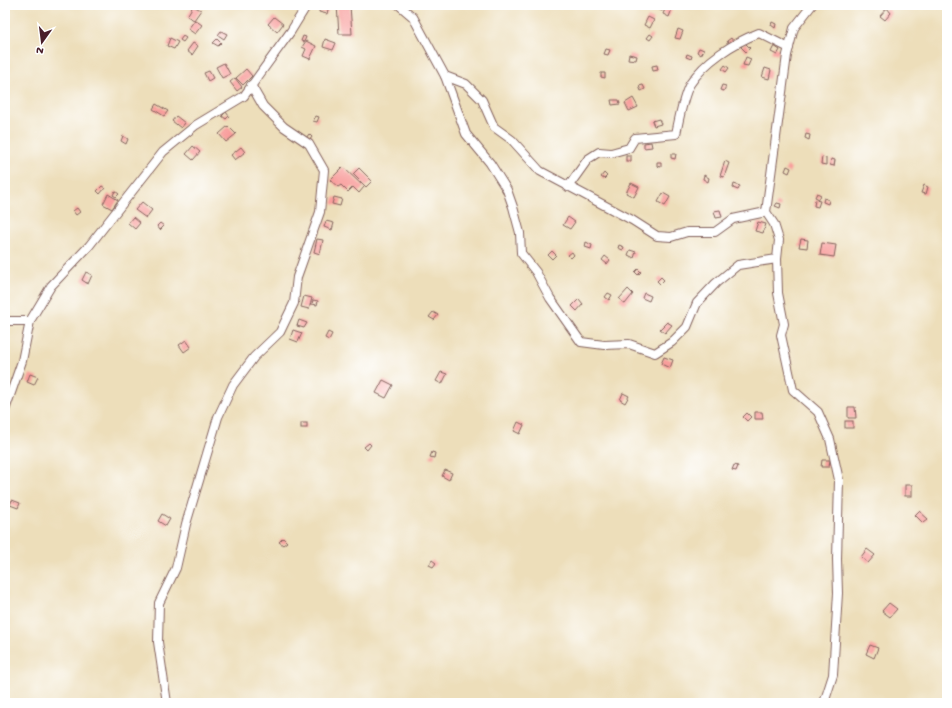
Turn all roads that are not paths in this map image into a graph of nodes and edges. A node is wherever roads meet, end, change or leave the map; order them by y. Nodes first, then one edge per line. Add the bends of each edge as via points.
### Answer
1 (306, 5) edge
2 (399, 5) edge
3 (812, 5) edge
4 (789, 48) junction
5 (445, 76) junction
6 (251, 86) junction
7 (568, 187) junction
8 (766, 212) junction
9 (777, 259) junction
10 (5, 320) edge
11 (30, 321) junction
12 (5, 410) edge
13 (167, 703) edge
14 (824, 703) edge

1 - 6 street via 291,31
2 - 5 street via 412,17
3 - 4 street via 794,28
4 - 7 street via 758,34 732,47 704,67 690,85 676,134 634,138 629,148 611,153 599,152 588,159
4 - 8 street
5 - 7 street via 466,84 482,100 494,127 512,140 540,171
5 - 9 street via 466,134 490,163 507,190 520,233 521,253 582,342 604,345 630,344 655,353 672,342 687,327 697,303 738,265
6 - 11 street via 244,96 196,125 163,152 88,246 51,286
6 - 13 street via 263,106 284,127 309,144 324,170 320,212 297,277 294,303 280,332 254,357 233,385 218,417 186,524 176,568 160,603 158,642
7 - 8 street via 657,236 715,232 733,219
8 - 9 street via 774,224 779,240
9 - 14 street via 778,293 784,324 781,335 793,390 818,412 830,439 839,480 838,593 833,676
10 - 11 street
11 - 12 street via 22,361

